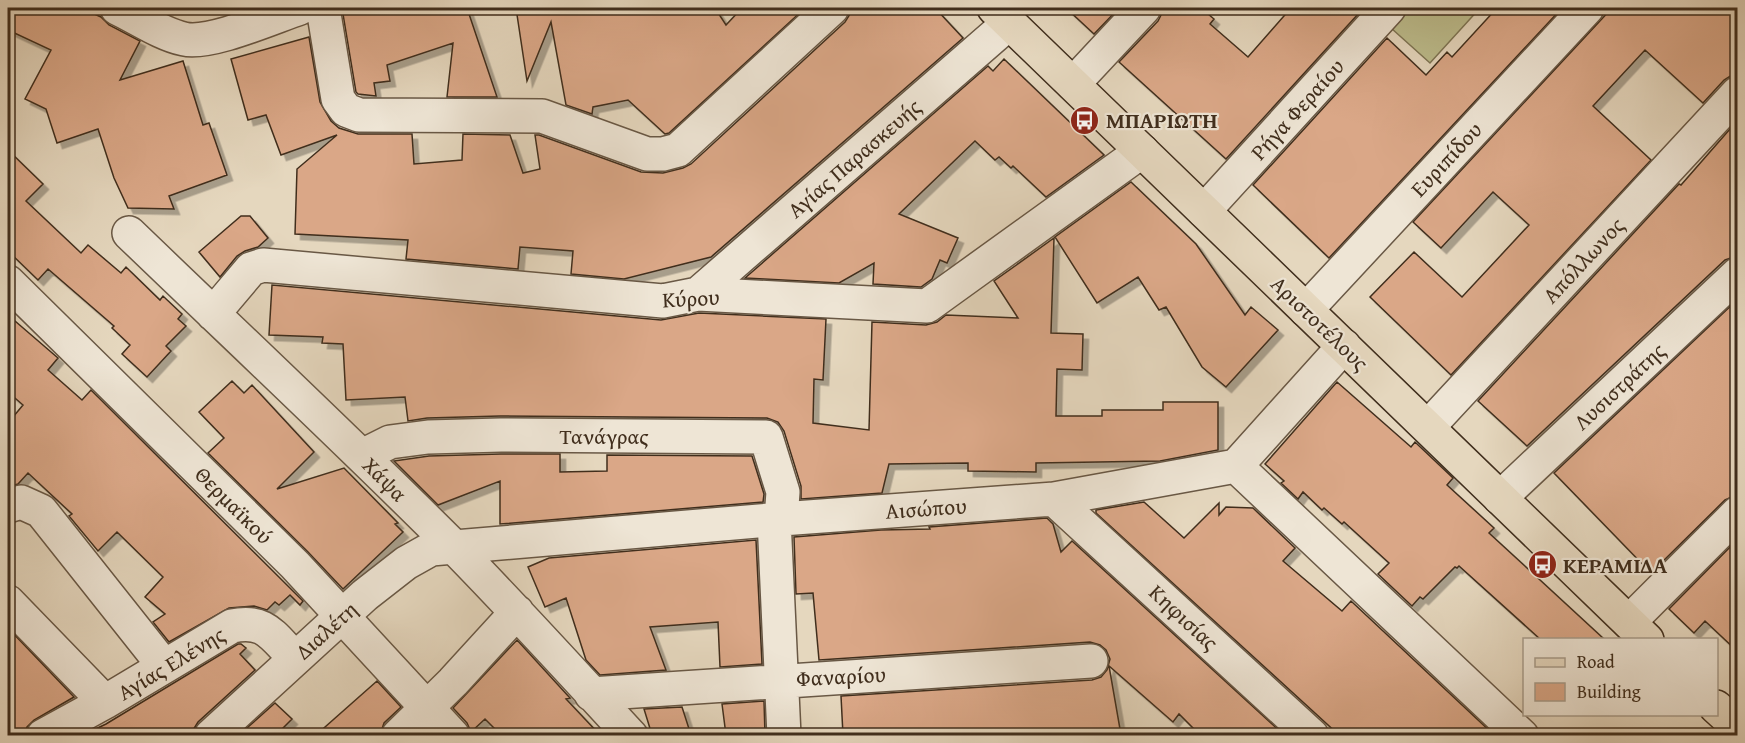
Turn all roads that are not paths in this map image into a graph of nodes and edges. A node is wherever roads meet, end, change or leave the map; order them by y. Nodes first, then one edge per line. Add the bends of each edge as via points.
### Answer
1 (117, 8) edge
2 (300, 8) edge
3 (323, 8) edge
4 (832, 8) edge
5 (1144, 8) edge
6 (1389, 8) edge
7 (1587, 8) edge
8 (1002, 15) edge
9 (1073, 84) junction
10 (1737, 93) edge
11 (1142, 151) junction
12 (1204, 211) junction
13 (129, 233) dead end
14 (1737, 274) edge
15 (8, 282) edge
16 (698, 294) junction
17 (1306, 310) junction
18 (213, 314) junction
19 (1344, 346) junction
20 (1428, 427) junction
21 (362, 456) junction
22 (1236, 466) junction
23 (1500, 498) junction
24 (1054, 499) junction
25 (8, 506) edge
26 (1737, 513) edge
27 (778, 519) junction
28 (453, 546) junction
29 (8, 602) edge
30 (517, 612) junction
31 (342, 615) junction
32 (1638, 631) edge
33 (295, 658) junction
34 (1091, 661) dead end
35 (164, 666) junction
36 (781, 680) junction
37 (591, 694) junction
38 (105, 702) junction
39 (427, 708) junction
40 (1718, 708) edge
41 (1737, 727) edge
42 (43, 735) edge
43 (211, 735) edge
44 (398, 735) edge
45 (453, 735) edge
46 (630, 735) edge
47 (784, 735) edge
48 (1312, 735) edge
49 (1522, 735) edge

1 - 2 street via 190,40 212,37
3 - 4 street via 338,99 345,110 359,115 542,116 646,154 663,154 678,150
5 - 9 street
6 - 12 street, Ρήγα Φεραίου
7 - 17 street, Ευριπίδου
8 - 9 main road, Αριστοτέλους
8 - 16 street, Αγίας Παρασκευής
9 - 11 main road, Αριστοτέλους
10 - 20 street, Απόλλωνος
11 - 12 main road, Αριστοτέλους
11 - 16 street, Κύρου via 927,306
12 - 17 main road, Αριστοτέλους
13 - 18 street, Χάψα
14 - 23 street, Λυσιστράτης
15 - 31 street, Θερμαϊκού
16 - 18 street, Κύρου via 663,301 263,265 251,270
17 - 19 main road, Αριστοτέλους
18 - 21 street, Χάψα
19 - 20 main road, Αριστοτέλους
19 - 22 street
20 - 23 main road, Αριστοτέλους
21 - 27 street, Τανάγρας via 390,442 428,437 766,437 783,492
21 - 28 street, Χάψα
22 - 24 street, Αισώπου
22 - 49 street
23 - 32 main road, Αριστοτέλους
24 - 27 street, Αισώπου
24 - 48 street, Κηφισίας
25 - 35 street via 21,502 41,511
26 - 32 street
27 - 28 street, Αισώπου
27 - 36 street, Τανάγρας
28 - 30 street, Χάψα
28 - 31 street, Διαλέτη via 431,549 406,563
29 - 38 street
30 - 37 street, Χάψα
30 - 39 street
31 - 33 street, Διαλέτη
31 - 39 street, Θερμαϊκού
33 - 35 street, Αγίας Ελένης via 266,629 249,623 232,626
33 - 43 street, Διαλέτη
34 - 36 street, Φαναρίου
35 - 38 street, Αγίας Ελένης
36 - 37 street, Φαναρίου
36 - 47 street, Τανάγρας
37 - 46 street, Χάψα
38 - 42 street, Αγίας Ελένης
39 - 44 street
39 - 45 street, Θερμαϊκού
40 - 41 main road

